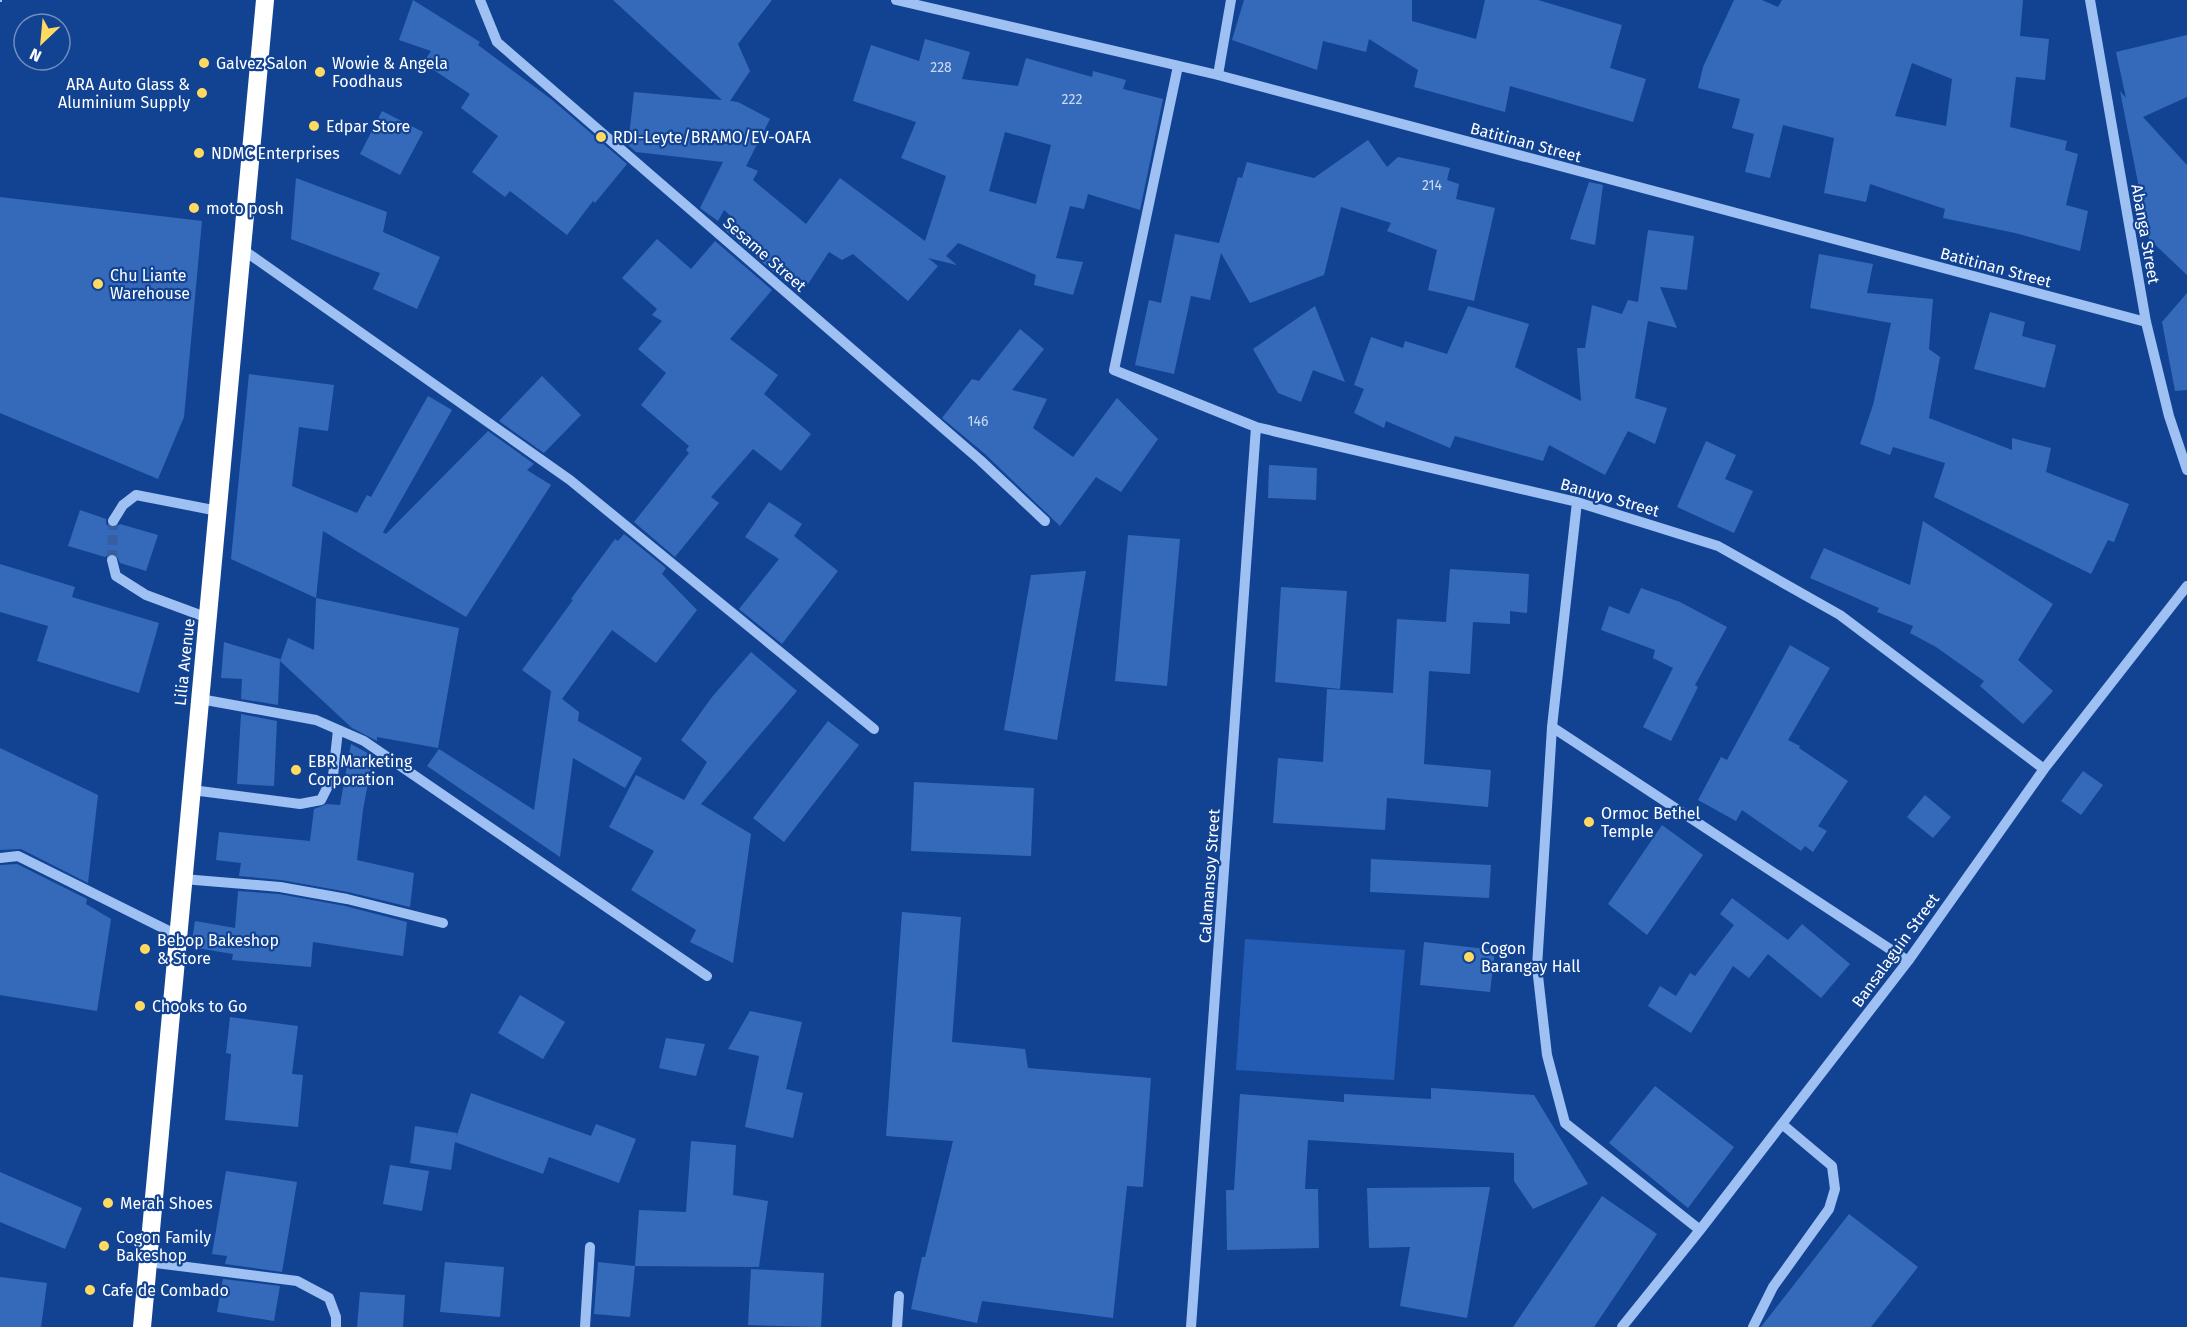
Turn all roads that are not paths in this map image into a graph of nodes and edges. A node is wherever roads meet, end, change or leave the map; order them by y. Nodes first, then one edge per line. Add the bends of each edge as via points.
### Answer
1 (265, 0) edge
2 (480, 0) edge
3 (896, 0) edge
4 (1231, 0) edge
5 (2090, 0) edge
6 (1178, 66) junction
7 (1218, 75) junction
8 (242, 249) junction
9 (2146, 322) junction
10 (1256, 427) junction
11 (2187, 470) edge
12 (1577, 502) junction
13 (218, 511) junction
14 (113, 521) tunnel mouth
15 (1045, 521) dead end
16 (112, 560) tunnel mouth
17 (2187, 586) edge
18 (208, 618) junction
19 (200, 699) junction
20 (1552, 727) junction
21 (874, 729) dead end
22 (338, 730) junction
23 (2044, 769) junction
24 (192, 790) junction
25 (0, 858) edge
26 (183, 879) junction
27 (443, 923) dead end
28 (179, 936) junction
29 (1908, 961) junction
30 (708, 976) dead end
31 (1782, 1124) junction
32 (1700, 1230) junction
33 (590, 1247) dead end
34 (148, 1262) junction
35 (899, 1296) dead end
36 (142, 1327) edge
37 (336, 1327) edge
38 (585, 1327) edge
39 (897, 1327) edge
40 (1191, 1327) edge
41 (1622, 1327) edge
42 (1753, 1327) edge

1 - 8 highway, Lilia Avenue
2 - 15 street, Sesame Street via 497,42 980,460
3 - 6 street, Batitinan Street
4 - 7 street
5 - 9 street, Abanga Street
6 - 7 street, Batitinan Street
6 - 10 street, Banuyo Street via 1114,370
7 - 9 street, Batitinan Street
8 - 13 highway, Lilia Avenue
8 - 21 street via 570,480
9 - 11 street, Abanga Street via 2169,417
10 - 12 street, Banuyo Street
10 - 40 street, Calamansoy Street
12 - 20 street
12 - 23 street, Banuyo Street via 1718,546 1840,615
13 - 14 street via 136,495 123,504
13 - 18 highway, Lilia Avenue
16 - 18 street via 116,576 146,595
17 - 23 street, Bansalaguin Street
18 - 19 highway, Lilia Avenue
19 - 22 street via 316,720
19 - 24 highway, Lilia Avenue
20 - 29 street
20 - 32 street via 1537,967 1547,1054 1565,1124
22 - 24 street via 333,776 321,800 300,804
22 - 30 street via 364,741
23 - 29 street, Bansalaguin Street
24 - 26 highway, Lilia Avenue
25 - 28 street via 18,856
26 - 27 street via 279,887
26 - 28 highway, Lilia Avenue
28 - 34 highway, Lilia Avenue
29 - 31 street, Bansalaguin Street
31 - 32 street, Bansalaguin Street
31 - 42 street via 1832,1166 1836,1189 1829,1209 1773,1287
32 - 41 street, Bansalaguin Street
33 - 38 street
34 - 36 highway, Lilia Avenue
34 - 37 street via 297,1281 328,1298
35 - 39 street

